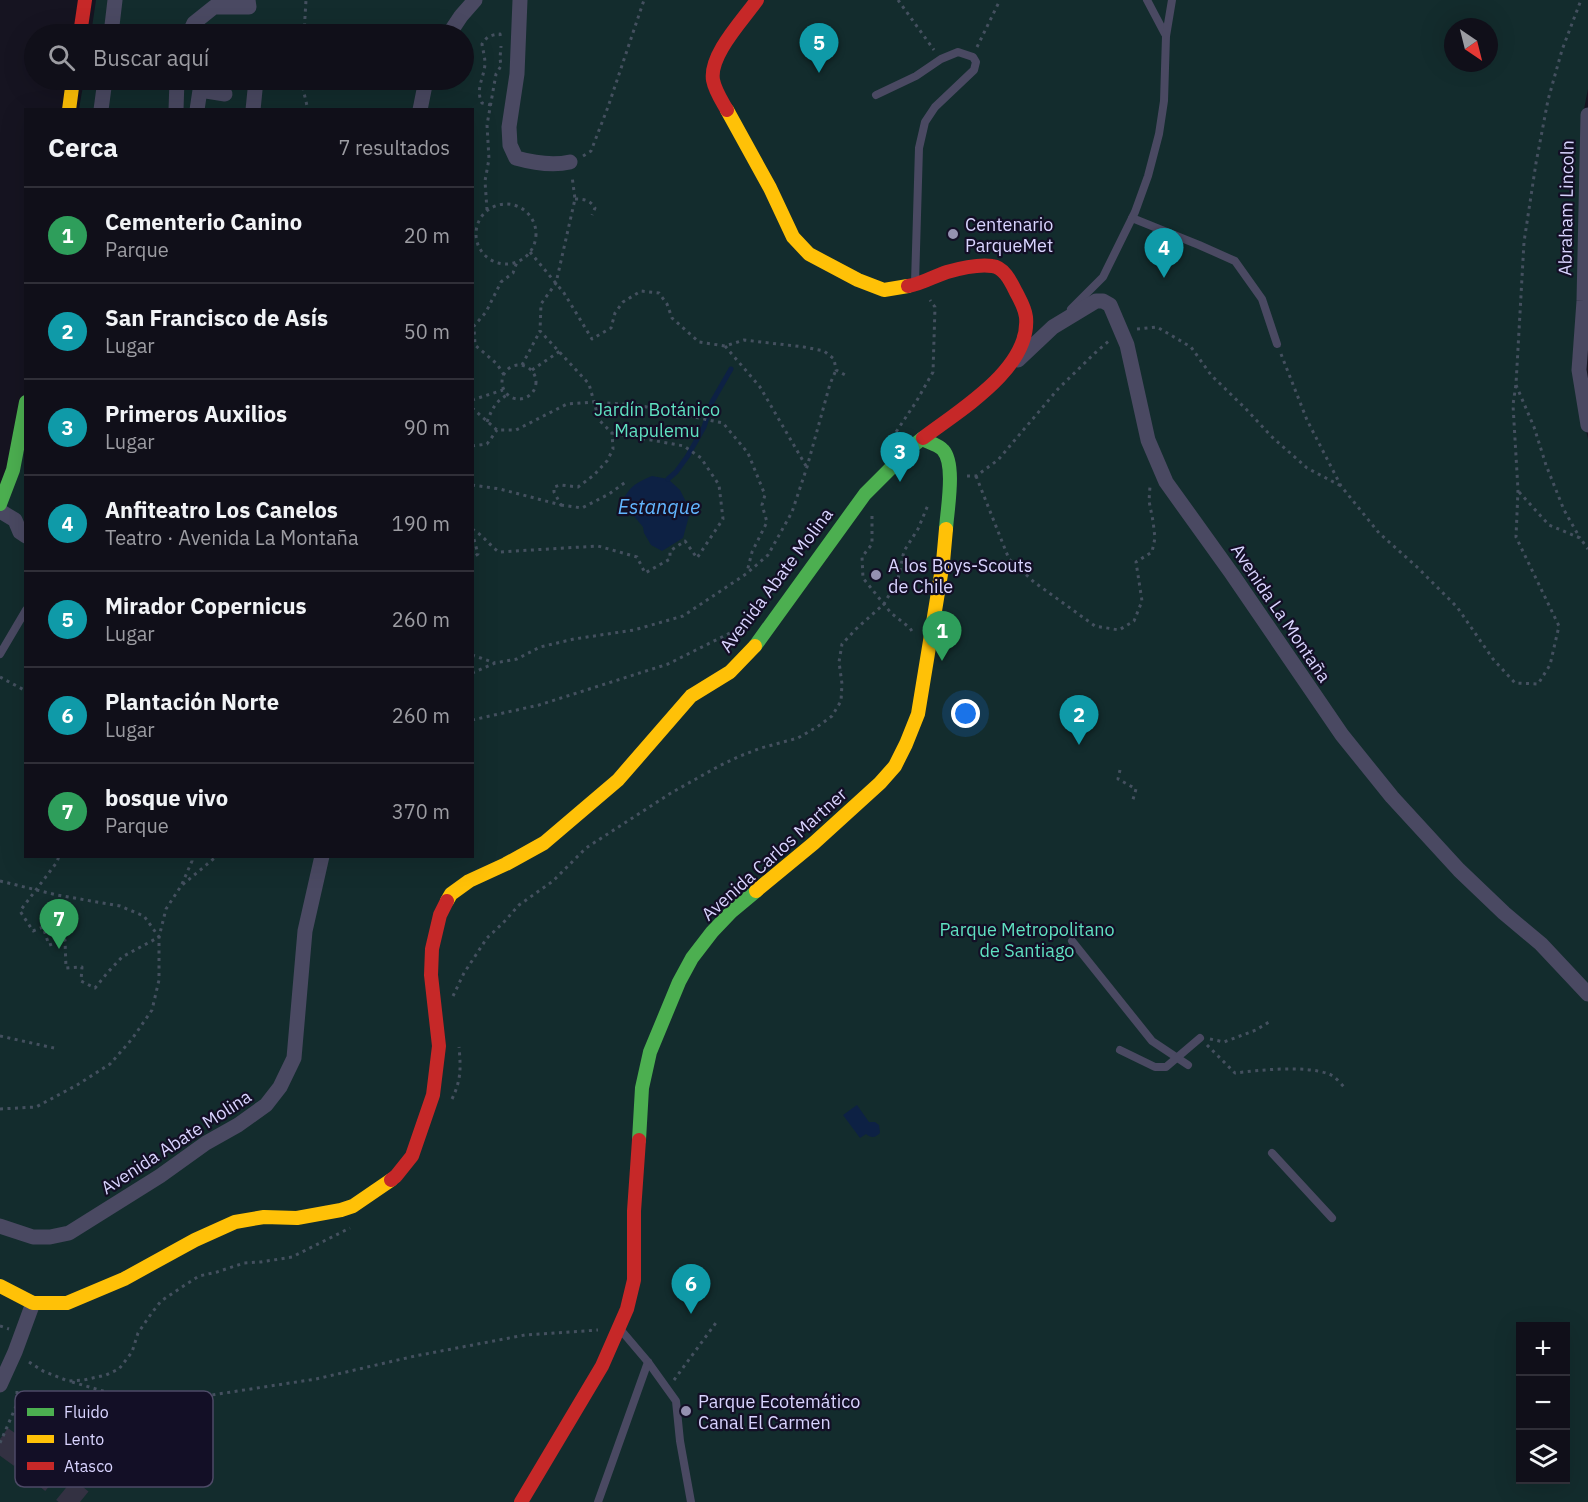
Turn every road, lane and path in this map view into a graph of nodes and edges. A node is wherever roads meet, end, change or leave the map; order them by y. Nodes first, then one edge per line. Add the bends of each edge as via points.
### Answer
1 (85, 0) edge
2 (115, 0) edge
3 (249, 0) edge
4 (306, 0) edge
5 (475, 0) edge
6 (520, 0) edge
7 (644, 0) edge
8 (757, 0) edge
9 (898, 0) edge
10 (1000, 0) edge
11 (1147, 0) edge
12 (1172, 0) edge
13 (1581, 0) edge
14 (81, 24) edge
15 (112, 24) edge
16 (193, 24) edge
17 (305, 24) edge
18 (456, 24) edge
19 (1166, 36) junction
20 (973, 57) junction
21 (941, 58) junction
22 (72, 90) edge
23 (104, 90) edge
24 (177, 90) edge
25 (200, 90) edge
26 (210, 90) edge
27 (218, 90) edge
28 (255, 90) edge
29 (303, 90) edge
30 (424, 90) edge
31 (225, 94) dead end
32 (876, 95) dead end
33 (491, 105) junction
34 (69, 108) edge
35 (101, 108) edge
36 (176, 108) edge
37 (196, 108) edge
38 (207, 108) edge
39 (253, 108) edge
40 (308, 108) edge
41 (420, 108) edge
42 (1588, 115) edge
43 (570, 162) junction
44 (574, 199) junction
45 (487, 210) junction
46 (592, 215) dead end
47 (1132, 218) junction
48 (530, 252) junction
49 (517, 262) junction
50 (556, 283) junction
51 (915, 285) junction
52 (926, 294) dead end
53 (1053, 327) junction
54 (540, 331) junction
55 (1121, 332) junction
56 (1277, 344) joint
57 (725, 346) junction
58 (560, 351) junction
59 (522, 365) junction
60 (532, 370) junction
61 (837, 370) junction
62 (1004, 374) junction
63 (504, 375) junction
64 (847, 376) dead end
65 (1516, 384) junction
66 (503, 390) junction
67 (507, 395) junction
68 (474, 399) edge
69 (594, 402) junction
70 (474, 410) edge
71 (910, 411) dead end
72 (24, 412) edge
73 (487, 422) junction
74 (1588, 425) edge
75 (497, 430) junction
76 (612, 433) junction
77 (922, 439) junction
78 (474, 446) edge
79 (807, 467) junction
80 (976, 476) junction
81 (950, 477) junction
82 (627, 481) dead end
83 (1166, 482) junction
84 (474, 485) edge
85 (1341, 486) junction
86 (1518, 490) junction
87 (865, 494) junction
88 (930, 499) dead end
89 (0, 504) edge
90 (561, 505) junction
91 (0, 510) edge
92 (20, 519) edge
93 (474, 531) edge
94 (24, 535) edge
95 (1580, 538) junction
96 (474, 539) edge
97 (1588, 549) edge
98 (474, 557) edge
99 (746, 574) junction
100 (884, 604) junction
101 (24, 613) edge
102 (747, 625) dead end
103 (915, 637) dead end
104 (0, 654) edge
105 (474, 656) edge
106 (495, 663) junction
107 (474, 672) edge
108 (0, 677) edge
109 (24, 690) edge
110 (474, 720) edge
111 (1120, 770) dead end
112 (1132, 803) dead end
113 (58, 858) edge
114 (192, 858) edge
115 (215, 858) edge
116 (322, 858) edge
117 (0, 881) edge
118 (181, 886) junction
119 (35, 890) junction
120 (159, 937) junction
121 (1072, 941) dead end
122 (1588, 994) edge
123 (454, 1005) dead end
124 (1269, 1022) dead end
125 (0, 1036) edge
126 (459, 1038) dead end
127 (1200, 1038) junction
128 (54, 1048) dead end
129 (1120, 1050) dead end
130 (1178, 1058) junction
131 (1188, 1065) dead end
132 (1346, 1089) dead end
133 (453, 1099) dead end
134 (0, 1109) edge
135 (1272, 1153) dead end
136 (1332, 1218) dead end
137 (356, 1225) dead end
138 (0, 1226) edge
139 (0, 1286) edge
140 (33, 1303) junction
141 (718, 1320) dead end
142 (619, 1328) junction
143 (15, 1352) junction
144 (648, 1362) junction
145 (68, 1381) junction
146 (16, 1383) dead end
147 (0, 1385) edge
148 (667, 1389) junction
149 (16, 1391) edge
150 (103, 1391) edge
151 (213, 1395) edge
152 (15, 1409) edge
153 (0, 1443) edge
154 (521, 1502) edge
155 (598, 1502) edge
156 (691, 1502) edge

1 - 14 street
2 - 15 street
3 - 16 street via 249,7 214,8
4 - 17 path
5 - 18 street
6 - 43 street via 510,145 516,158 559,165
7 - 43 path via 591,151
8 - 51 street via 722,48 713,78 793,237 809,254 858,280 884,290
9 - 21 path
10 - 20 path
11 - 19 lane
12 - 19 lane
13 - 65 path via 1548,100 1536,163 1524,242
19 - 47 lane via 1159,134
20 - 21 lane via 958,52
20 - 51 lane via 974,70 935,107 925,122 919,148
21 - 32 lane via 916,76
22 - 34 street
23 - 35 street
24 - 36 street
25 - 37 street
26 - 38 street
27 - 31 street
28 - 39 street
29 - 40 path
30 - 41 street
33 - 33 path via 501,66 500,34 486,37 482,44 485,64 479,97 482,103
33 - 45 path via 487,125
42 - 74 street, Abraham Lincoln via 1579,370
43 - 44 path
44 - 46 path via 591,202
44 - 50 path
45 - 48 path via 506,203 524,209 537,234
45 - 49 path via 476,228 480,249 496,262
47 - 53 lane via 1103,278
47 - 56 lane via 1235,261 1262,299
48 - 49 path
48 - 50 path
49 - 63 path via 474,326 475,345
50 - 54 path via 541,303
50 - 57 path via 592,339 611,328 615,313 641,291 659,293 672,318 699,342
51 - 62 street via 947,272 982,265 996,267 1008,278 1026,316 1022,344
52 - 71 path via 935,307 933,372
53 - 55 street, Avenida La Montaña via 1096,301 1103,301 1110,305
53 - 62 street, Avenida La Montaña
54 - 58 path
54 - 59 path
55 - 80 path via 1058,389 998,460
55 - 83 street, Avenida La Montaña via 1148,440
55 - 85 path via 1157,327 1191,347 1211,375 1271,436 1307,468
56 - 85 path via 1307,420
57 - 61 path via 744,340 824,351 834,359
57 - 79 path via 760,387
58 - 60 path
58 - 69 path via 589,384
59 - 60 path
59 - 63 path via 511,367
60 - 67 path via 537,381 534,392 518,400
61 - 64 path
61 - 79 path
62 - 77 street, Avenida Abate Molina
63 - 66 path
65 - 86 path
65 - 95 path via 1564,510
66 - 67 path
66 - 68 path
67 - 73 path via 498,400
69 - 75 path via 567,404 516,430
69 - 76 path via 599,420
69 - 99 path via 637,405 723,423 748,453 765,495 762,505 767,522
70 - 73 path
72 - 89 street via 13,470
73 - 75 path
75 - 78 path via 487,444
76 - 90 path via 613,449 594,475 578,487 554,487
76 - 93 path via 684,446 701,458 718,485 723,519 697,558 685,541 670,551 670,559 645,573 637,557 598,546 499,552 481,533
77 - 81 street, Avenida Carlos Martner via 943,449
77 - 87 street, Avenida Abate Molina
79 - 99 path via 792,512 768,555
80 - 81 path
80 - 83 path via 1009,559 1095,626 1119,630 1134,621 1142,601 1136,562 1152,552 1155,538 1150,479
81 - 142 street, Avenida Carlos Martner via 943,562 918,714 895,766 712,932 679,982 650,1052 642,1088 634,1280
82 - 90 path via 582,508
83 - 122 street, Avenida La Montaña via 1342,735 1392,797 1459,870 1541,944
84 - 90 path
85 - 86 path via 1379,533 1457,608 1515,683 1538,684 1550,665 1559,626 1516,537
86 - 95 path via 1549,525
87 - 100 path via 873,519 872,544 862,557 863,578
87 - 140 street, Avenida Abate Molina via 751,651 730,672 691,696 618,780 544,843 451,894 440,915 432,949 439,1046 434,1086 412,1156 396,1176 353,1206 297,1218 264,1216 235,1222 124,1279 67,1303
88 - 100 path
91 - 92 street
92 - 94 street via 20,532
95 - 97 path
96 - 98 path via 478,554
99 - 106 path via 683,616 634,630 540,647 517,659
100 - 103 path
100 - 123 path via 842,644 838,662 841,701 832,716 798,738 719,766 586,848 487,938 453,995
101 - 104 lane
102 - 110 path via 668,664 539,705
105 - 106 path
106 - 107 path
108 - 109 path
111 - 112 path via 1118,779 1136,789
113 - 119 path
114 - 118 path
115 - 118 path
116 - 138 street, Avenida Abate Molina via 305,931 294,1058 280,1088 266,1105 69,1233 33,1237
117 - 119 path
118 - 120 path via 166,909
119 - 120 path via 120,906 144,916
119 - 120 path via 20,911 33,931 43,927 49,945 65,940 66,968 82,968 81,981 95,988 122,957
120 - 134 path via 159,980 152,1010 110,1064 36,1107
121 - 130 lane via 1152,1041
124 - 127 path via 1224,1042
125 - 128 path
126 - 133 path via 461,1074
127 - 130 lane
127 - 132 path via 1235,1073 1312,1071 1331,1074
129 - 130 lane via 1155,1067 1166,1067
130 - 131 lane
135 - 136 lane
137 - 145 path via 292,1257 244,1263 199,1276 161,1301 119,1369
139 - 140 street, Avenida Abate Molina
140 - 143 street
141 - 148 path
142 - 144 lane
142 - 151 path via 525,1335 315,1379
142 - 154 street, Avenida Carlos Martner via 602,1366
143 - 145 path via 43,1371
143 - 147 street
144 - 148 lane
144 - 155 lane
145 - 150 path
146 - 149 path
148 - 156 lane via 676,1401
152 - 153 path

